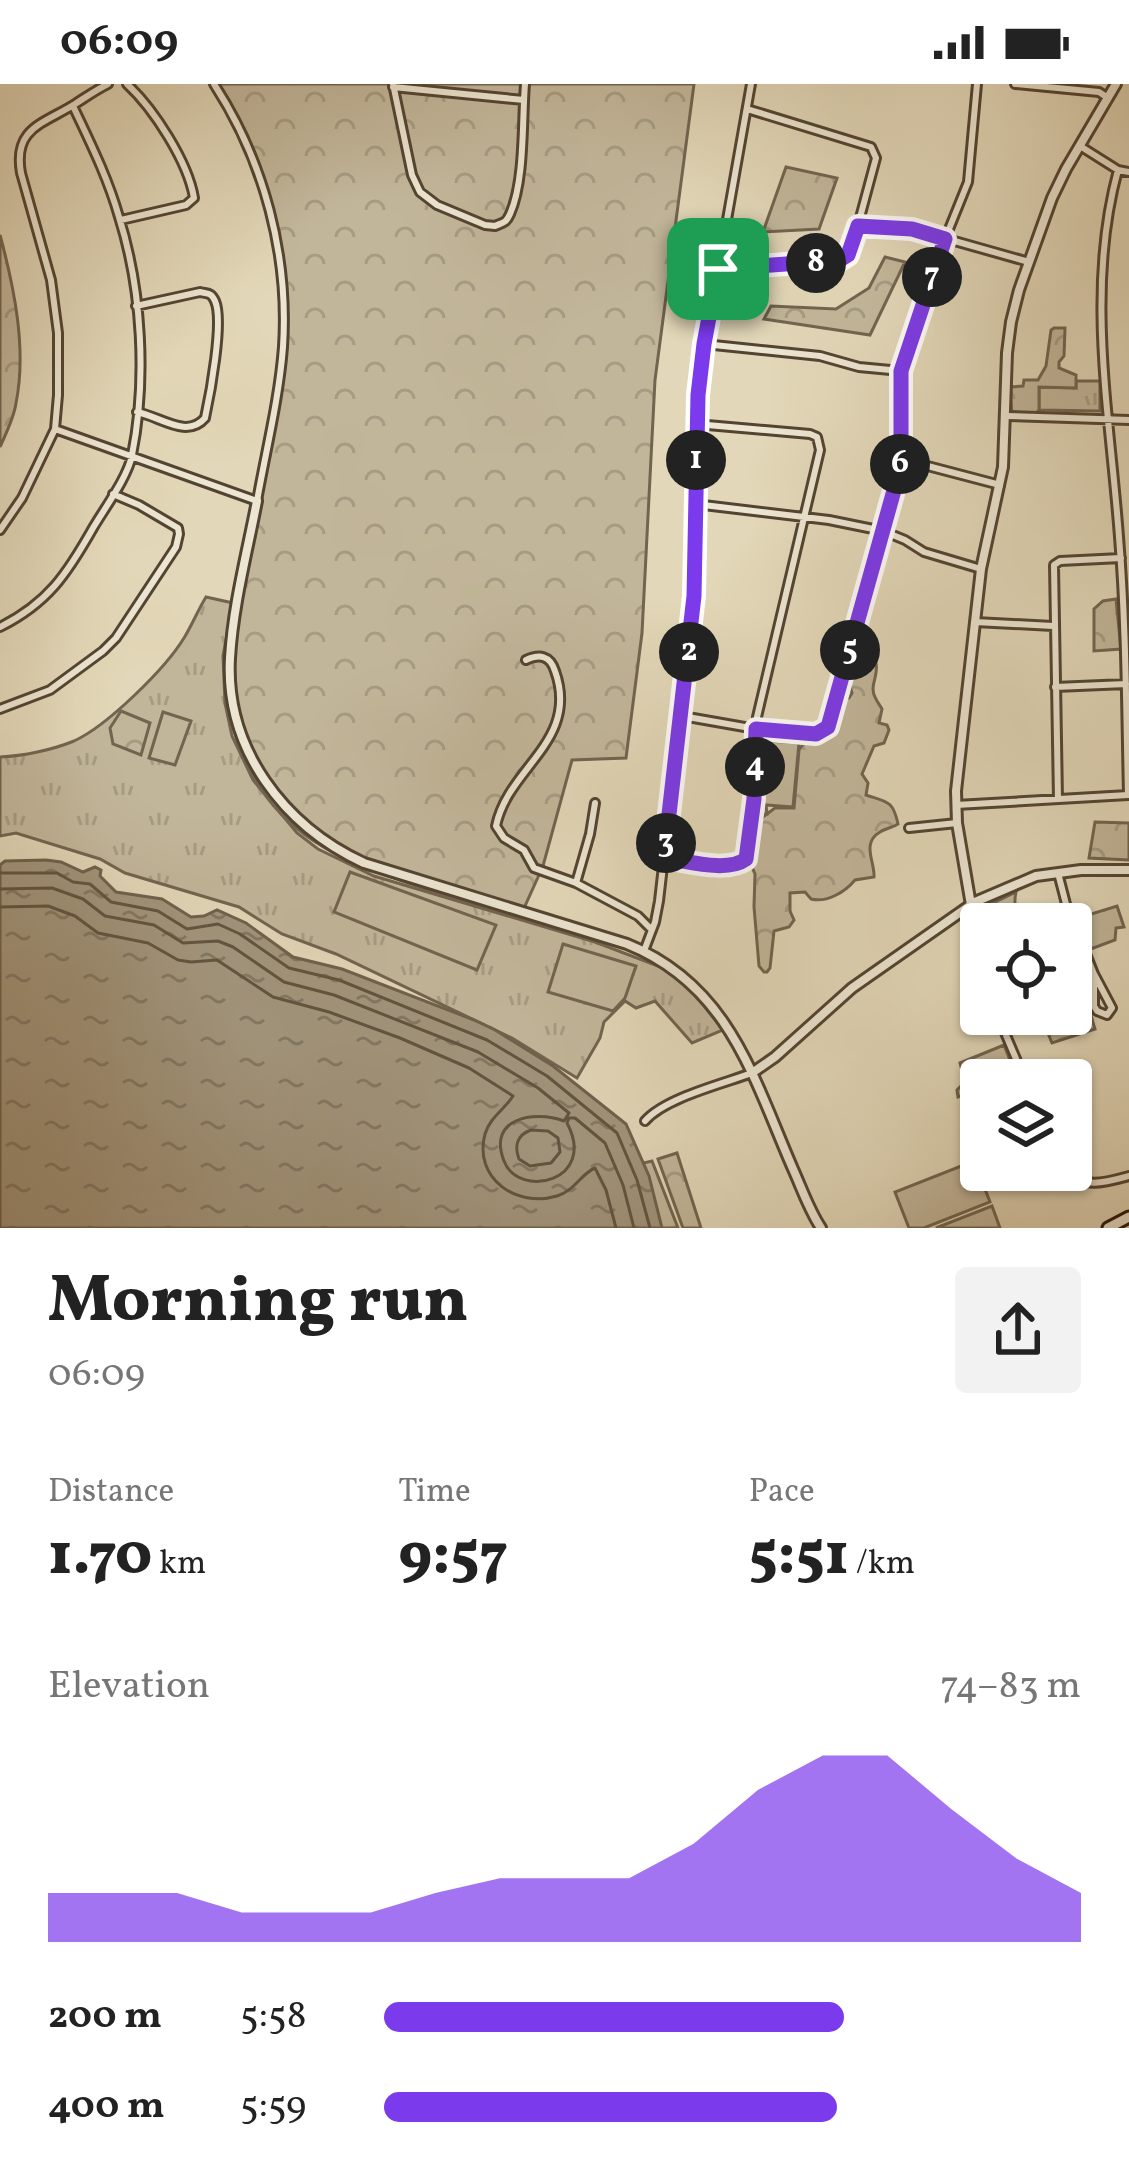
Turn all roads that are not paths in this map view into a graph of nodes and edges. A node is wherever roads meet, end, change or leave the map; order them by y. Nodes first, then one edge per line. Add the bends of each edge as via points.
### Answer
1 (108, 84) edge
2 (127, 84) edge
3 (214, 84) edge
4 (525, 84) edge
5 (751, 84) edge
6 (977, 84) edge
7 (1015, 84) edge
8 (1116, 84) edge
9 (393, 85) edge
10 (1108, 98) junction
11 (524, 100) junction
12 (73, 106) junction
13 (747, 109) junction
14 (1080, 146) junction
15 (1118, 170) junction
16 (1129, 172) edge
17 (121, 220) junction
18 (858, 226) junction
19 (945, 239) junction
20 (1029, 262) junction
21 (718, 269) junction
22 (136, 306) junction
23 (704, 344) junction
24 (901, 371) junction
25 (137, 412) junction
26 (1006, 416) junction
27 (1109, 419) junction
28 (1129, 420) edge
29 (697, 424) junction
30 (55, 429) junction
31 (132, 458) junction
32 (901, 459) junction
33 (1000, 485) junction
34 (112, 494) junction
35 (257, 501) junction
36 (695, 504) junction
37 (805, 518) junction
38 (0, 530) edge
39 (883, 531) junction
40 (1120, 558) junction
41 (981, 569) junction
42 (975, 622) junction
43 (1053, 626) junction
44 (0, 628) edge
45 (526, 660) dead end
46 (1126, 685) junction
47 (1055, 687) junction
48 (0, 709) edge
49 (682, 716) junction
50 (756, 729) junction
51 (1128, 795) edge
52 (1058, 799) junction
53 (596, 803) dead end
54 (956, 805) junction
55 (957, 823) junction
56 (909, 828) dead end
57 (664, 858) junction
58 (1129, 870) edge
59 (1058, 873) junction
60 (576, 883) junction
61 (971, 903) edge
62 (975, 903) edge
63 (960, 913) edge
64 (652, 930) junction
65 (644, 951) junction
66 (1094, 974) junction
67 (752, 1073) junction
68 (644, 1121) dead end
69 (1129, 1176) edge
70 (1092, 1183) edge
71 (1129, 1217) edge
72 (821, 1228) edge
73 (1108, 1228) edge

1 - 12 street
2 - 17 street via 186,170 194,198
3 - 35 street via 260,175 280,266 283,351
4 - 11 street
5 - 13 street
6 - 19 street via 968,182
7 - 10 street
8 - 10 street
9 - 11 street
9 - 11 street via 420,192 491,226 506,221 512,204
10 - 14 street
12 - 17 street
12 - 30 street via 29,131 19,158 55,308
13 - 18 street via 874,150
13 - 21 street
14 - 15 street
14 - 20 street
15 - 16 street
15 - 27 street via 1100,299
17 - 22 street
18 - 19 street
18 - 21 street via 840,260
19 - 20 street
19 - 24 street
20 - 26 street via 1011,322
21 - 23 street
22 - 25 street
22 - 25 street via 200,292 214,297 217,310 200,425 186,429
23 - 24 street
23 - 29 street
24 - 32 street
25 - 31 street
26 - 27 street
26 - 33 street
27 - 28 street
27 - 40 street
29 - 36 street
29 - 37 street via 818,437
30 - 31 street
30 - 38 street
31 - 34 street
31 - 35 street
32 - 33 street
32 - 39 street
33 - 41 street
34 - 44 street via 57,586
34 - 48 street via 178,528 176,547 103,651 44,694
35 - 65 street via 231,691 244,741 279,801 325,842 364,863
36 - 37 street
36 - 49 street
37 - 39 street
37 - 50 street
39 - 41 street
39 - 50 street via 828,727 816,734
40 - 43 street via 1057,563
40 - 46 street
41 - 42 street
42 - 43 street
42 - 54 street
43 - 47 street
45 - 60 street via 553,664 559,717 496,826 534,868
46 - 47 street
46 - 51 street
47 - 52 street
49 - 50 street
49 - 57 street
50 - 57 street via 746,859 732,866
51 - 52 street
52 - 54 street
53 - 60 street
54 - 55 street
55 - 56 street
55 - 61 street
57 - 64 street
58 - 59 street
59 - 62 street
59 - 66 street
60 - 64 street
63 - 67 street via 842,996
64 - 65 street
65 - 67 street via 714,1006
66 - 66 street via 1094,1006 1107,1015 1110,1001
67 - 68 street
67 - 72 street
69 - 70 street
71 - 73 main road

